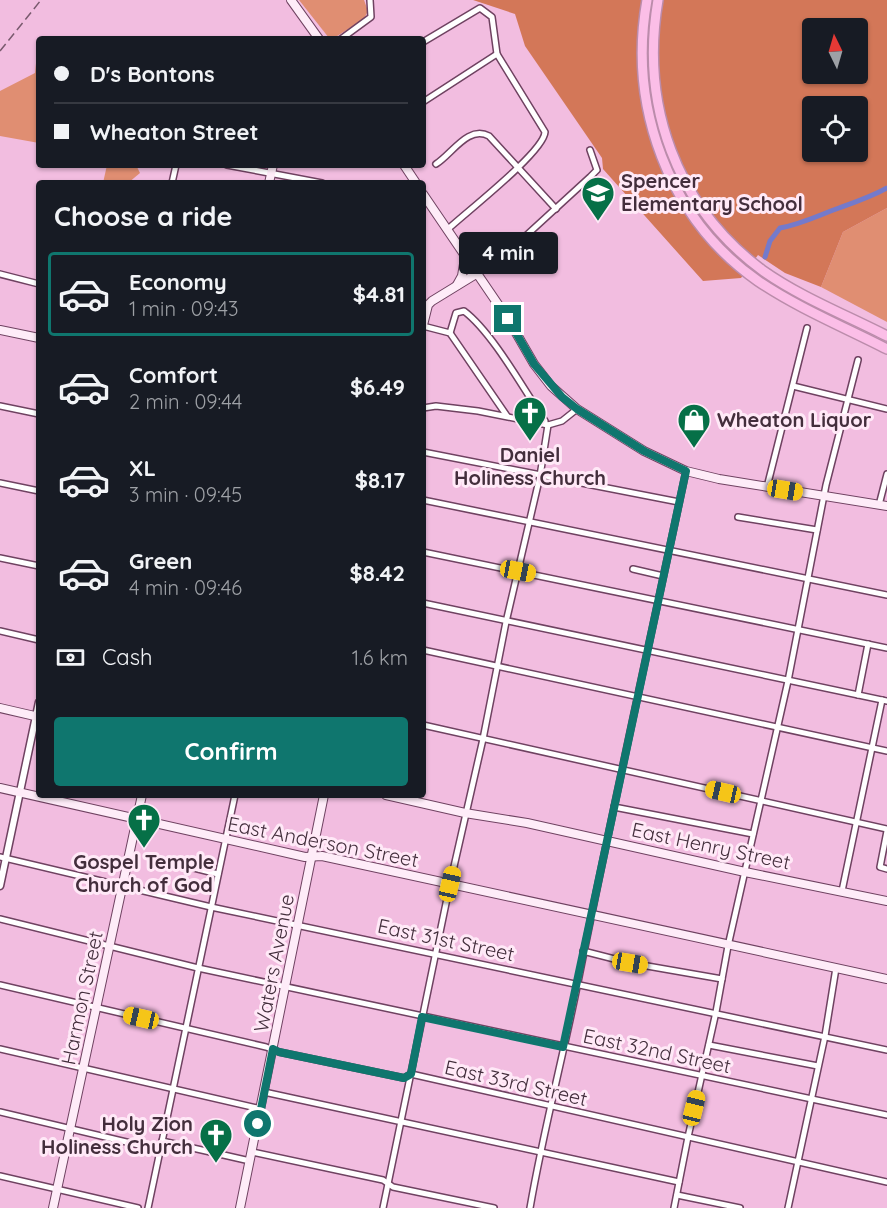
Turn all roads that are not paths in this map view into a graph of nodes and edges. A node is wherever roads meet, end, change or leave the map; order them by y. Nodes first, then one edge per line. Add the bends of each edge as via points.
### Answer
1 (291, 0) edge
2 (370, 0) edge
3 (646, 0) edge
4 (658, 0) edge
5 (317, 36) edge
6 (345, 36) edge
7 (426, 40) edge
8 (497, 54) junction
9 (426, 100) edge
10 (590, 150) dead end
11 (436, 164) dead end
12 (517, 167) junction
13 (272, 169) edge
14 (311, 180) edge
15 (426, 198) edge
16 (556, 209) junction
17 (447, 230) junction
18 (465, 258) junction
19 (0, 274) edge
20 (476, 274) junction
21 (36, 283) edge
22 (456, 287) junction
23 (426, 310) edge
24 (426, 327) edge
25 (807, 328) dead end
26 (0, 330) edge
27 (450, 333) junction
28 (887, 336) edge
29 (36, 337) edge
30 (887, 349) edge
31 (858, 360) dead end
32 (793, 386) junction
33 (847, 398) junction
34 (0, 406) edge
35 (426, 408) edge
36 (577, 409) junction
37 (887, 409) edge
38 (36, 413) edge
39 (507, 416) junction
40 (546, 424) junction
41 (426, 453) edge
42 (686, 471) junction
43 (887, 474) edge
44 (540, 476) junction
45 (0, 483) edge
46 (767, 487) junction
47 (36, 490) edge
48 (824, 496) junction
49 (426, 501) edge
50 (679, 502) junction
51 (883, 506) edge
52 (738, 517) dead end
53 (529, 522) junction
54 (817, 531) junction
55 (668, 551) junction
56 (426, 553) edge
57 (0, 558) edge
58 (36, 565) edge
59 (633, 569) dead end
60 (518, 571) junction
61 (663, 576) junction
62 (808, 579) junction
63 (887, 595) edge
64 (659, 600) junction
65 (426, 604) edge
66 (506, 621) junction
67 (799, 629) junction
68 (0, 631) edge
69 (36, 639) edge
70 (868, 644) junction
71 (887, 648) edge
72 (426, 651) edge
73 (647, 651) junction
74 (497, 666) junction
75 (788, 681) junction
76 (858, 695) junction
77 (638, 696) junction
78 (885, 701) edge
79 (0, 708) edge
80 (36, 717) edge
81 (36, 726) edge
82 (426, 726) edge
83 (777, 727) junction
84 (483, 739) junction
85 (873, 747) junction
86 (887, 750) edge
87 (622, 770) junction
88 (0, 790) edge
89 (21, 793) junction
90 (36, 796) edge
91 (42, 798) edge
92 (141, 798) edge
93 (234, 798) edge
94 (323, 798) edge
95 (399, 798) edge
96 (761, 800) junction
97 (614, 807) junction
98 (465, 813) junction
99 (137, 820) junction
100 (856, 822) junction
101 (887, 830) edge
102 (753, 834) junction
103 (225, 840) junction
104 (607, 840) junction
105 (311, 857) junction
106 (3, 858) edge
107 (182, 865) dead end
108 (887, 869) edge
109 (745, 872) junction
110 (218, 874) junction
111 (450, 884) junction
112 (0, 886) edge
113 (123, 886) junction
114 (842, 891) junction
115 (887, 901) edge
116 (211, 907) junction
117 (590, 914) junction
118 (0, 920) edge
119 (299, 926) junction
120 (728, 946) junction
121 (110, 947) junction
122 (584, 951) junction
123 (436, 953) junction
124 (198, 968) junction
125 (837, 968) junction
126 (722, 979) junction
127 (887, 979) edge
128 (578, 983) junction
129 (0, 985) edge
130 (286, 987) junction
131 (97, 1008) junction
132 (716, 1012) junction
133 (422, 1017) junction
134 (186, 1029) junction
135 (825, 1036) junction
136 (709, 1045) junction
137 (563, 1047) junction
138 (0, 1049) edge
139 (273, 1049) junction
140 (887, 1050) edge
141 (818, 1066) junction
142 (84, 1068) junction
143 (411, 1074) junction
144 (702, 1076) junction
145 (173, 1089) junction
146 (264, 1092) junction
147 (812, 1098) junction
148 (552, 1106) junction
149 (261, 1109) junction
150 (0, 1112) edge
151 (887, 1115) edge
152 (400, 1123) junction
153 (70, 1129) junction
154 (688, 1137) junction
155 (162, 1141) junction
156 (160, 1150) junction
157 (540, 1152) junction
158 (251, 1157) junction
159 (797, 1162) junction
160 (0, 1176) edge
161 (679, 1182) junction
162 (887, 1182) edge
163 (388, 1183) junction
164 (57, 1189) junction
165 (677, 1195) junction
166 (53, 1208) edge
167 (138, 1208) edge
168 (148, 1208) edge
169 (240, 1208) edge
170 (382, 1208) edge
171 (494, 1208) edge
172 (530, 1208) edge
173 (674, 1208) edge
174 (740, 1208) edge
175 (788, 1208) edge

1 - 5 main road
2 - 6 street via 371,17
3 - 30 highway via 642,78 648,117 664,164 688,208 712,240 741,268 775,292
4 - 28 highway via 653,77 670,151 687,186 715,225 748,259 778,280
7 - 8 street via 480,8 492,17
8 - 9 street
8 - 12 street via 546,132 542,144
10 - 16 street via 597,170
11 - 12 street via 470,135 484,134
12 - 16 street
12 - 17 street
13 - 14 street
15 - 17 main road
16 - 20 street via 506,254
17 - 18 main road
18 - 20 main road
18 - 22 main road
19 - 21 street
20 - 22 main road
20 - 36 main road via 546,380
22 - 23 main road via 432,301
24 - 27 street
25 - 32 street
26 - 29 main road
27 - 39 street
27 - 40 street via 456,313 464,311 474,319
31 - 33 street
32 - 33 street
32 - 46 street
33 - 37 street
33 - 48 street
34 - 38 street
35 - 39 street
36 - 40 street via 562,421
36 - 42 main road via 644,451
39 - 40 street
40 - 44 street
41 - 44 street
42 - 46 main road
42 - 50 street
43 - 51 street
44 - 50 street
44 - 53 street
45 - 47 street
46 - 48 main road
48 - 51 main road
48 - 54 street
49 - 53 street
50 - 55 street
52 - 54 street
53 - 55 street
53 - 60 street
54 - 62 street
55 - 61 street
55 - 62 street
56 - 60 street
57 - 58 street
59 - 61 street
60 - 64 street
60 - 66 street
61 - 64 street
62 - 63 street
62 - 67 street
64 - 67 street
64 - 73 street
65 - 66 street
66 - 73 street
66 - 74 street
67 - 70 street
67 - 75 street
68 - 69 street
70 - 71 street
70 - 76 street
72 - 74 street
73 - 75 street
73 - 77 street
74 - 77 street
74 - 84 street
75 - 76 street
75 - 83 street
76 - 78 street
77 - 83 street
77 - 87 street
78 - 85 street
79 - 80 main road
81 - 89 street
82 - 84 street
83 - 85 street
83 - 96 street
84 - 87 street
84 - 98 street
85 - 86 street
85 - 100 street
87 - 96 street
87 - 97 street
88 - 89 main road, East Anderson Street
89 - 90 main road, East Anderson Street
89 - 106 street
91 - 99 main road, East Anderson Street
92 - 99 main road, Harmon Street
93 - 103 street
94 - 105 main road, Waters Avenue
95 - 98 main road, East Henry Street
96 - 100 street
96 - 102 street
97 - 102 street
97 - 104 street
98 - 104 main road, East Henry Street
98 - 111 street
99 - 103 main road, East Anderson Street
99 - 113 main road, Harmon Street
100 - 101 street
100 - 114 street
101 - 108 street via 880,867
102 - 109 street
103 - 105 main road, East Anderson Street
103 - 110 street
104 - 109 main road, East Henry Street
104 - 117 street
105 - 111 main road, East Anderson Street via 322,856
105 - 119 main road, Waters Avenue
106 - 112 street
106 - 113 street, East 31st Street
107 - 110 street
109 - 114 main road, East Henry Street
109 - 120 street
110 - 116 street
111 - 117 main road, East Anderson Street
111 - 123 street
113 - 116 street, East 31st Street
113 - 121 main road, Harmon Street
114 - 115 main road, East Henry Street
116 - 119 street, East 31st Street
116 - 124 street
117 - 120 main road, East Anderson Street
117 - 122 street
118 - 121 street, East 32nd Street
119 - 123 street, East 31st Street
119 - 130 main road, Waters Avenue
120 - 125 main road, East Anderson Street
120 - 126 street
121 - 124 street, East 32nd Street
121 - 131 main road, Harmon Street
122 - 126 street
122 - 128 street
123 - 128 street, East 31st Street
123 - 133 street
124 - 130 street, East 32nd Street
124 - 134 street
125 - 127 main road, East Anderson Street
125 - 135 street
126 - 132 street
128 - 132 street, East 31st Street
128 - 137 street
129 - 131 street, East 33rd Street
130 - 133 street, East 32nd Street
130 - 139 main road, Waters Avenue
131 - 134 street, East 33rd Street
131 - 142 main road, Harmon Street
132 - 135 street, East 31st Street
132 - 136 street
133 - 137 street, East 32nd Street
133 - 143 street
134 - 139 street, East 33rd Street
134 - 145 street
135 - 140 street, East 31st Street
135 - 141 street
136 - 141 street
136 - 144 street
137 - 144 street, East 32nd Street
137 - 148 street
138 - 142 street
139 - 143 street, East 33rd Street via 404,1078
139 - 146 main road, Waters Avenue
141 - 147 street
142 - 145 street
142 - 153 main road, Harmon Street
143 - 148 street, East 33rd Street
143 - 152 street
144 - 147 street, East 32nd Street
144 - 154 street
145 - 149 street
145 - 155 street
146 - 149 main road, Waters Avenue
146 - 152 street
147 - 151 street, East 32nd Street
147 - 159 street
148 - 154 street, East 33rd Street
148 - 157 street
149 - 158 main road, Waters Avenue
150 - 153 street
152 - 157 street
152 - 163 street
153 - 156 street
153 - 164 main road, Harmon Street
154 - 159 street, East 33rd Street
154 - 161 street
155 - 156 street
155 - 158 street
156 - 168 street
157 - 161 street
157 - 172 street
158 - 163 street
158 - 169 main road, Waters Avenue
159 - 162 street, East 33rd Street
159 - 175 street
160 - 164 street
161 - 165 street
163 - 170 street
163 - 171 street
164 - 166 main road, Harmon Street
164 - 167 street
165 - 173 street
165 - 174 street

